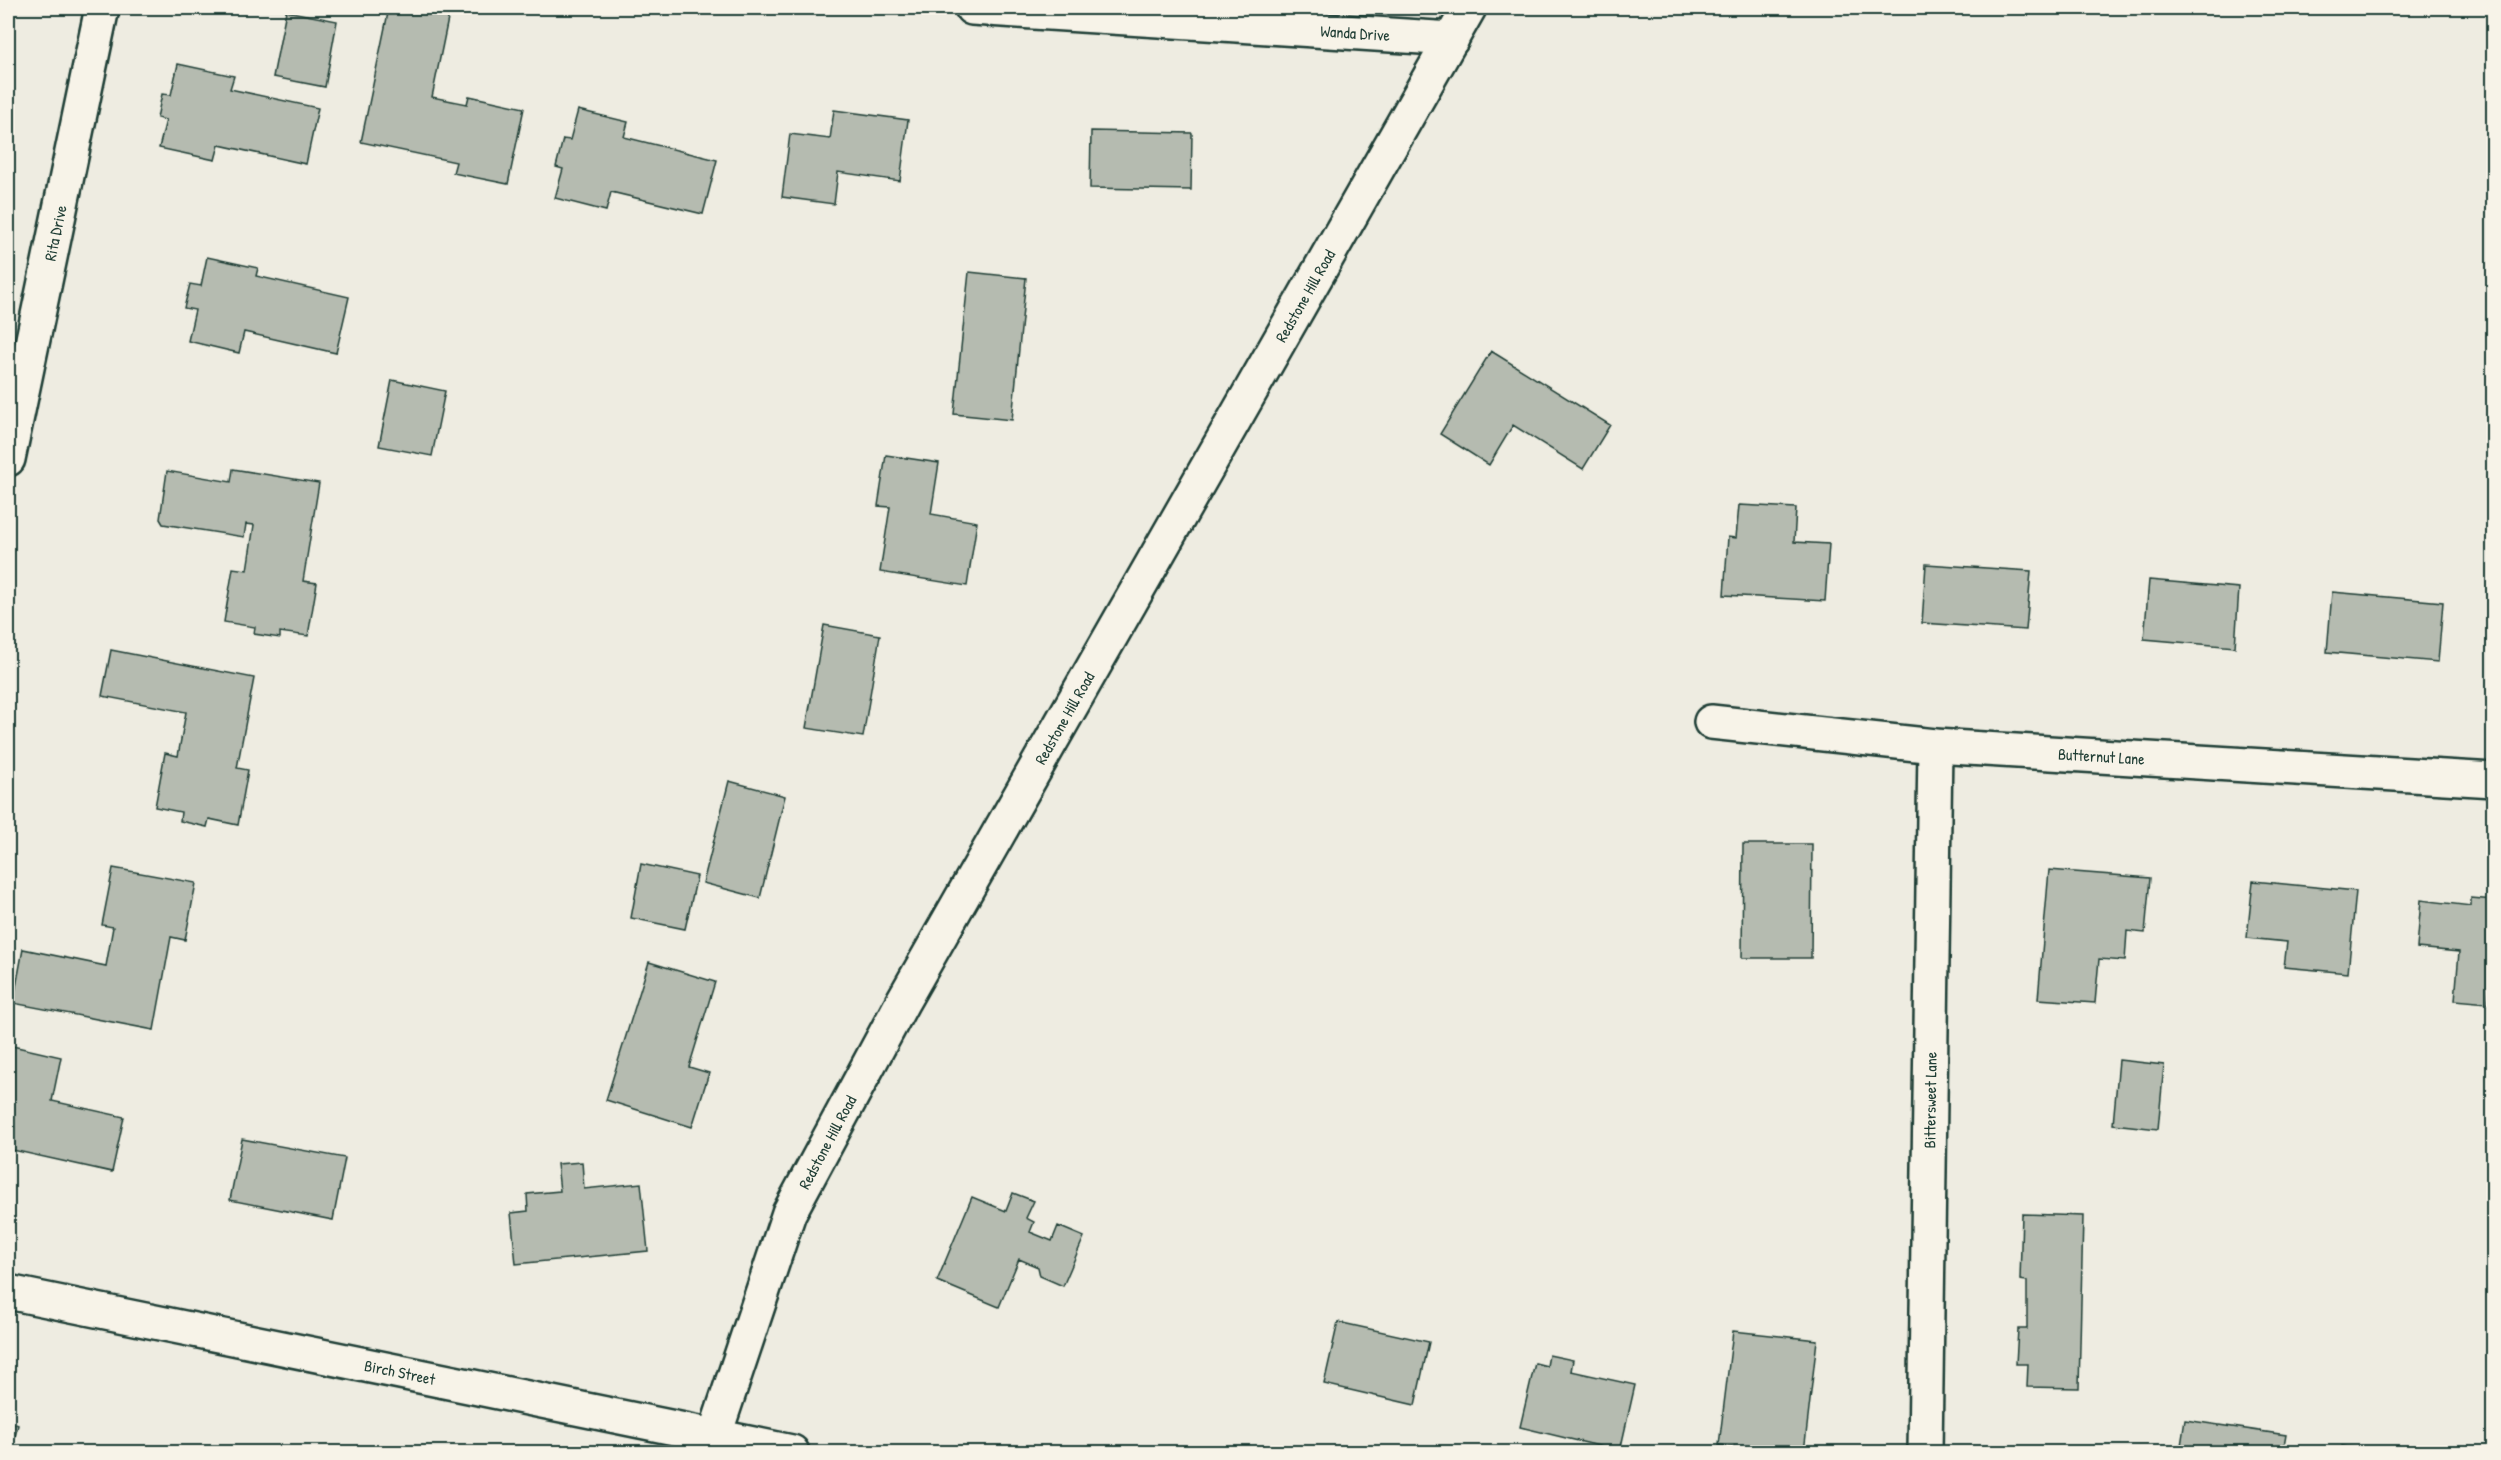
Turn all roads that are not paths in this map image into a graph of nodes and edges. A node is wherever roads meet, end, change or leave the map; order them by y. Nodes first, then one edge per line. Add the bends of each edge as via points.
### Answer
1 (102, 8) edge
2 (972, 8) edge
3 (1469, 8) edge
4 (1452, 39) junction
5 (8, 459) edge
6 (1710, 722) dead end
7 (1935, 746) junction
8 (2493, 780) edge
9 (8, 1292) edge
10 (713, 1445) edge
11 (792, 1452) edge
12 (1925, 1452) edge

1 - 5 street, Rita Drive
2 - 4 street, Wanda Drive
3 - 4 street, Redstone Hill Road
4 - 10 street, Redstone Hill Road via 903,1001 789,1213
6 - 7 street, Butternut Lane
7 - 8 street, Butternut Lane
7 - 12 street, Bittersweet Lane
9 - 10 street, Birch Street
10 - 11 street, Birch Street

